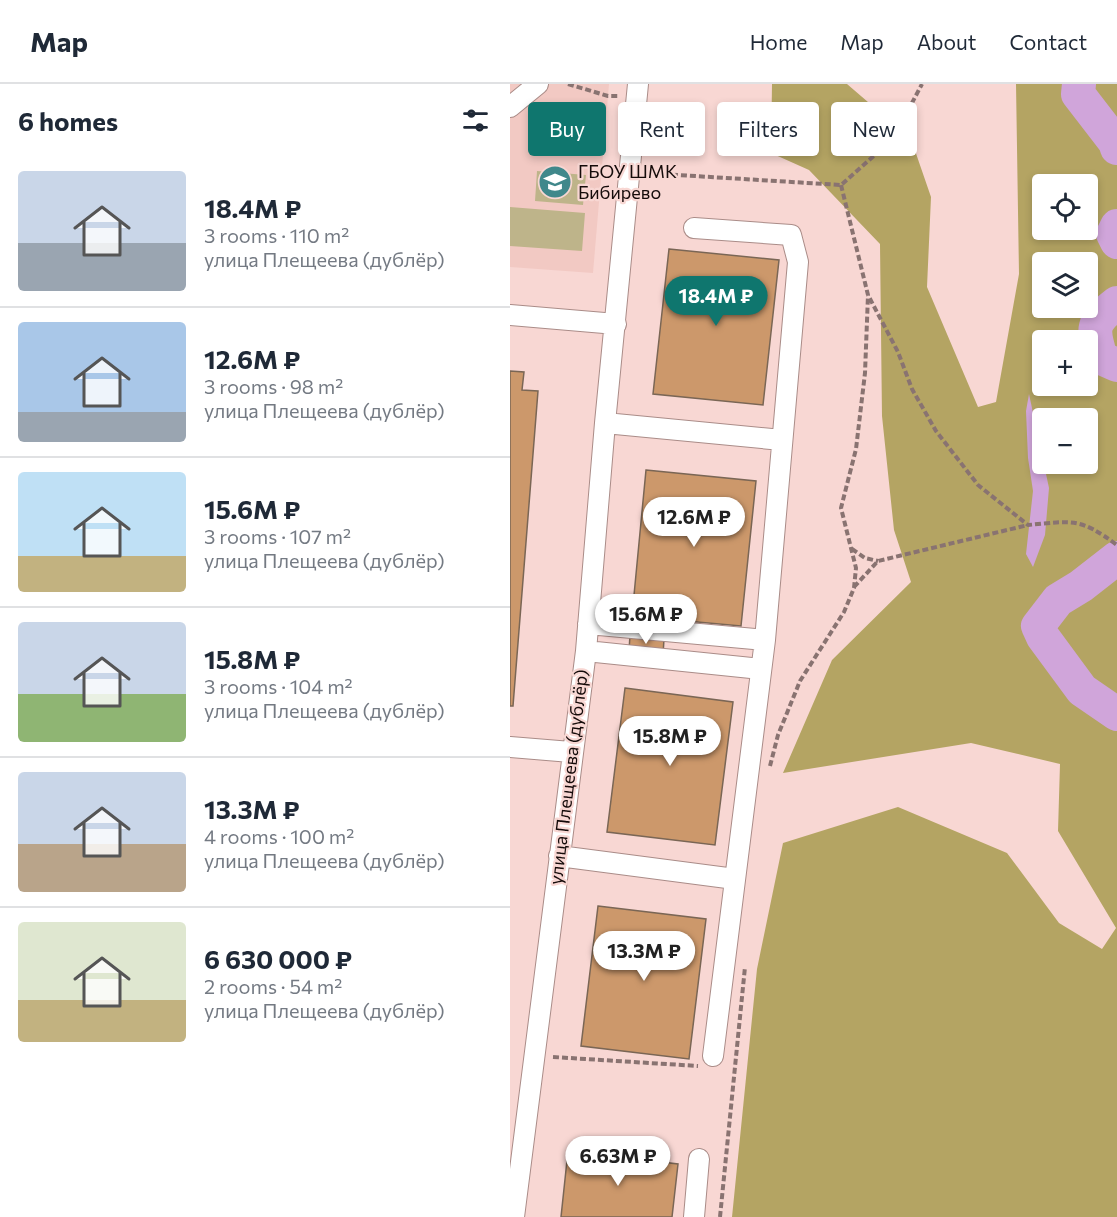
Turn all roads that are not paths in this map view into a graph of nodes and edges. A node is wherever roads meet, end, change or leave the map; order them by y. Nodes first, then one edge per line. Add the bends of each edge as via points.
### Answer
1 (538, 84) edge
2 (637, 90) edge
3 (510, 107) edge
4 (694, 228) dead end
5 (510, 315) edge
6 (616, 324) junction
7 (605, 423) junction
8 (782, 440) junction
9 (588, 624) junction
10 (765, 640) junction
11 (586, 651) junction
12 (761, 669) junction
13 (510, 747) edge
14 (572, 752) junction
15 (559, 856) junction
16 (735, 879) junction
17 (712, 1063) road end
18 (699, 1159) dead end
19 (514, 1175) edge
20 (513, 1217) edge
21 (694, 1217) edge

1 - 3 street
2 - 6 street, улица Плещеева (дублёр)
4 - 8 street via 791,235 798,262
5 - 6 street
6 - 7 street, улица Плещеева (дублёр)
7 - 8 street
7 - 9 street, улица Плещеева (дублёр)
8 - 10 street
9 - 10 street
9 - 11 street, улица Плещеева (дублёр)
10 - 12 street
11 - 12 street
11 - 14 street, улица Плещеева (дублёр)
12 - 16 street
13 - 14 street
14 - 15 street, улица Плещеева (дублёр)
15 - 16 street
15 - 19 street, улица Плещеева (дублёр) via 534,1056
16 - 17 street
18 - 21 street
19 - 20 street, улица Плещеева (дублёр)

